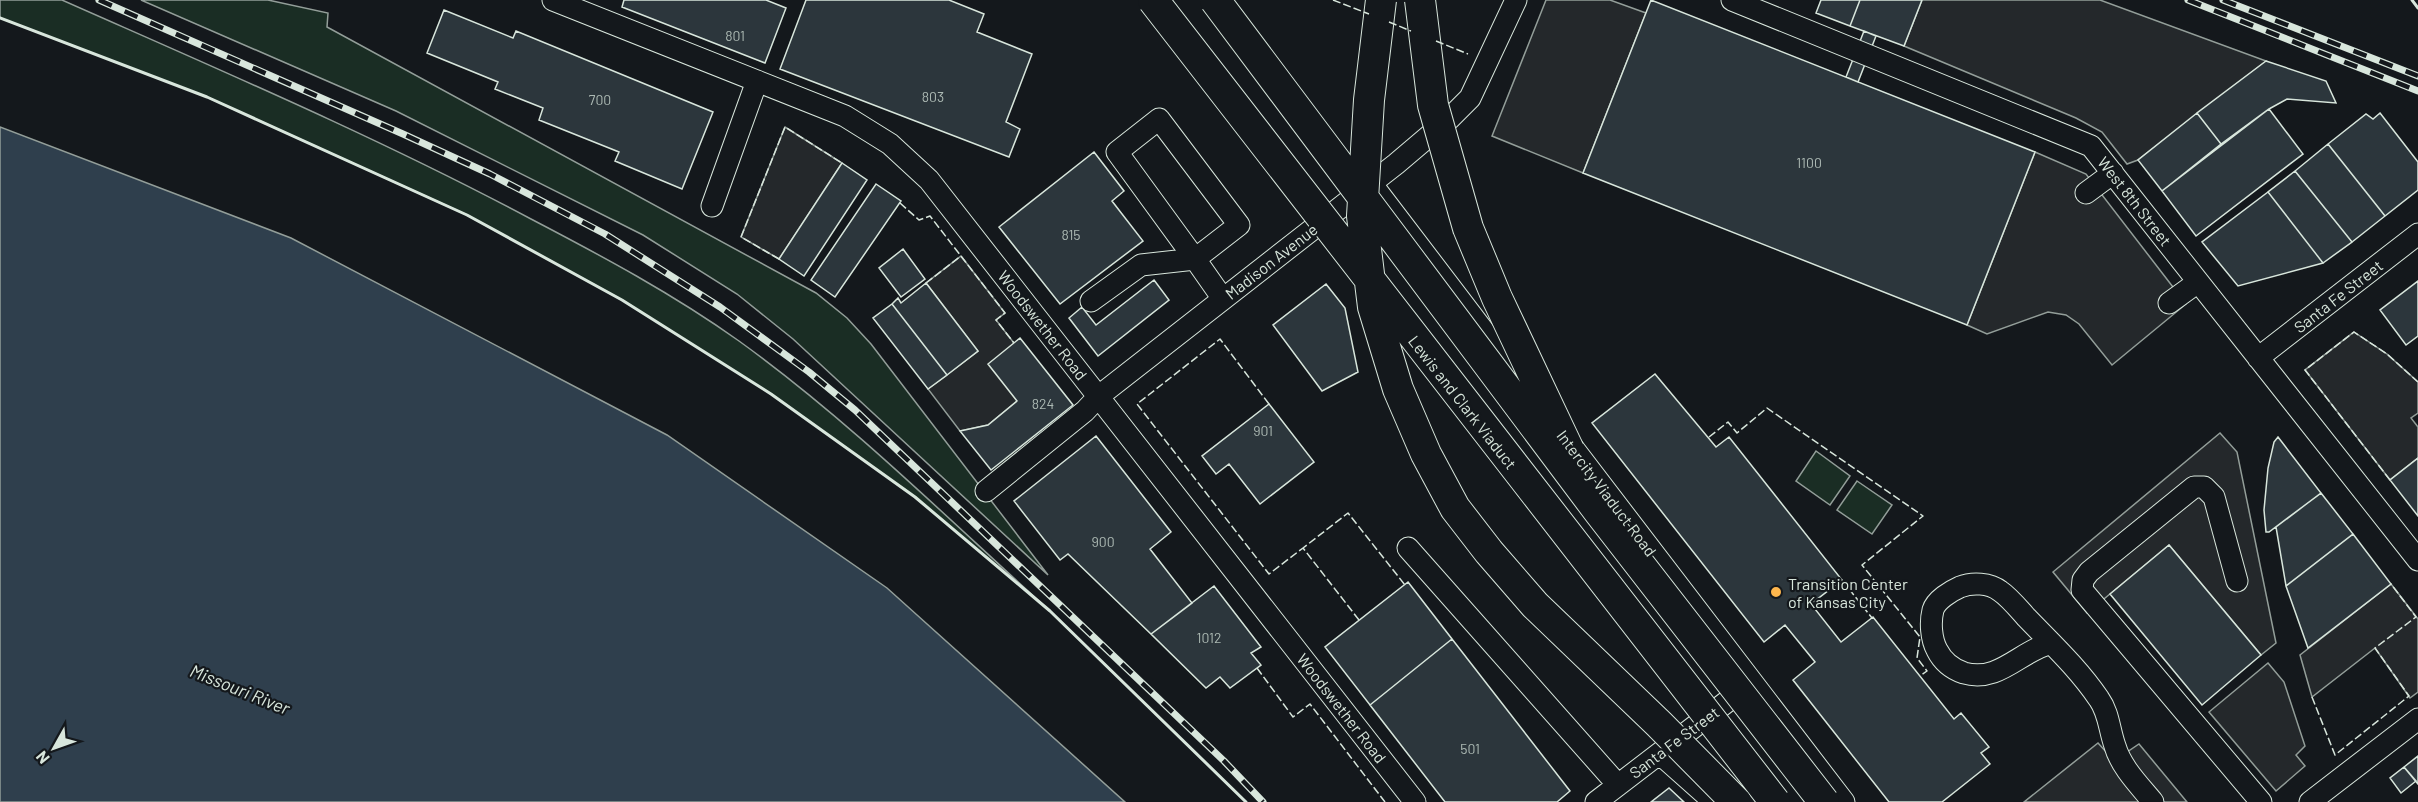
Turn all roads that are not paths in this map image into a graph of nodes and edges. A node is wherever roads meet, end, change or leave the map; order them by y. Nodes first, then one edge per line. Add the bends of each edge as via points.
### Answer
1 (553, 0) edge
2 (1153, 0) edge
3 (1215, 0) edge
4 (1381, 0) edge
5 (1420, 0) edge
6 (1516, 0) edge
7 (1732, 0) edge
8 (757, 81) junction
9 (2113, 173) junction
10 (1371, 183) junction
11 (2086, 193) dead end
12 (712, 206) dead end
13 (2418, 234) edge
14 (1195, 260) junction
15 (2198, 282) junction
16 (1222, 299) junction
17 (1091, 301) dead end
18 (2169, 303) dead end
19 (2258, 358) junction
20 (1098, 396) junction
21 (986, 491) dead end
22 (1599, 512) junction
23 (1408, 548) dead end
24 (2418, 560) edge
25 (2237, 581) dead end
26 (2051, 643) junction
27 (1752, 682) junction
28 (2418, 719) edge
29 (1660, 754) junction
30 (1618, 785) junction
31 (1416, 802) edge
32 (1596, 802) edge
33 (1714, 802) edge
34 (1736, 802) edge
35 (1775, 802) edge
36 (1824, 802) edge
37 (1844, 802) edge
38 (2153, 802) edge
39 (2261, 802) edge
40 (2310, 802) edge

1 - 8 street, Woodswether Road
2 - 35 highway, Lewis and Clark Viaduct, bridge
3 - 22 highway, bridge
4 - 34 highway, bridge via 1369,100 1362,216 1373,307 1398,390 1426,454 1455,508 1535,605
5 - 22 highway, bridge via 1433,105 1468,228
6 - 10 street, Madison Avenue via 1470,98
7 - 9 street, West 8th Street via 2091,146
8 - 12 street
8 - 20 street, Woodswether Road via 845,116 890,144 922,174
9 - 11 street
9 - 15 street, West 8th Street
10 - 16 street, Madison Avenue
10 - 27 street, Intercity Viaduct Road
13 - 19 street, Santa Fe Street
14 - 14 street via 1239,225 1159,119 1117,152
14 - 16 street
14 - 17 street via 1141,265
15 - 18 street
15 - 19 street, West 8th Street
16 - 20 street, Madison Avenue
19 - 24 street, West 8th Street
20 - 21 street, Madison Avenue via 1085,411
20 - 31 street, Woodswether Road
22 - 36 highway, bridge
23 - 30 street
25 - 39 street via 2214,496 2204,487 2194,487 2089,572 2082,590
26 - 26 street via 1999,590 1982,584 1965,585 1950,592 1933,607 1931,624 1942,659 1955,670 1974,676 1992,674
26 - 38 street via 2100,700 2125,767
27 - 29 street, Santa Fe Street
27 - 37 street, Intercity Viaduct Road
28 - 40 street
29 - 30 street, Santa Fe Street
29 - 33 street
30 - 32 street, Santa Fe Street

